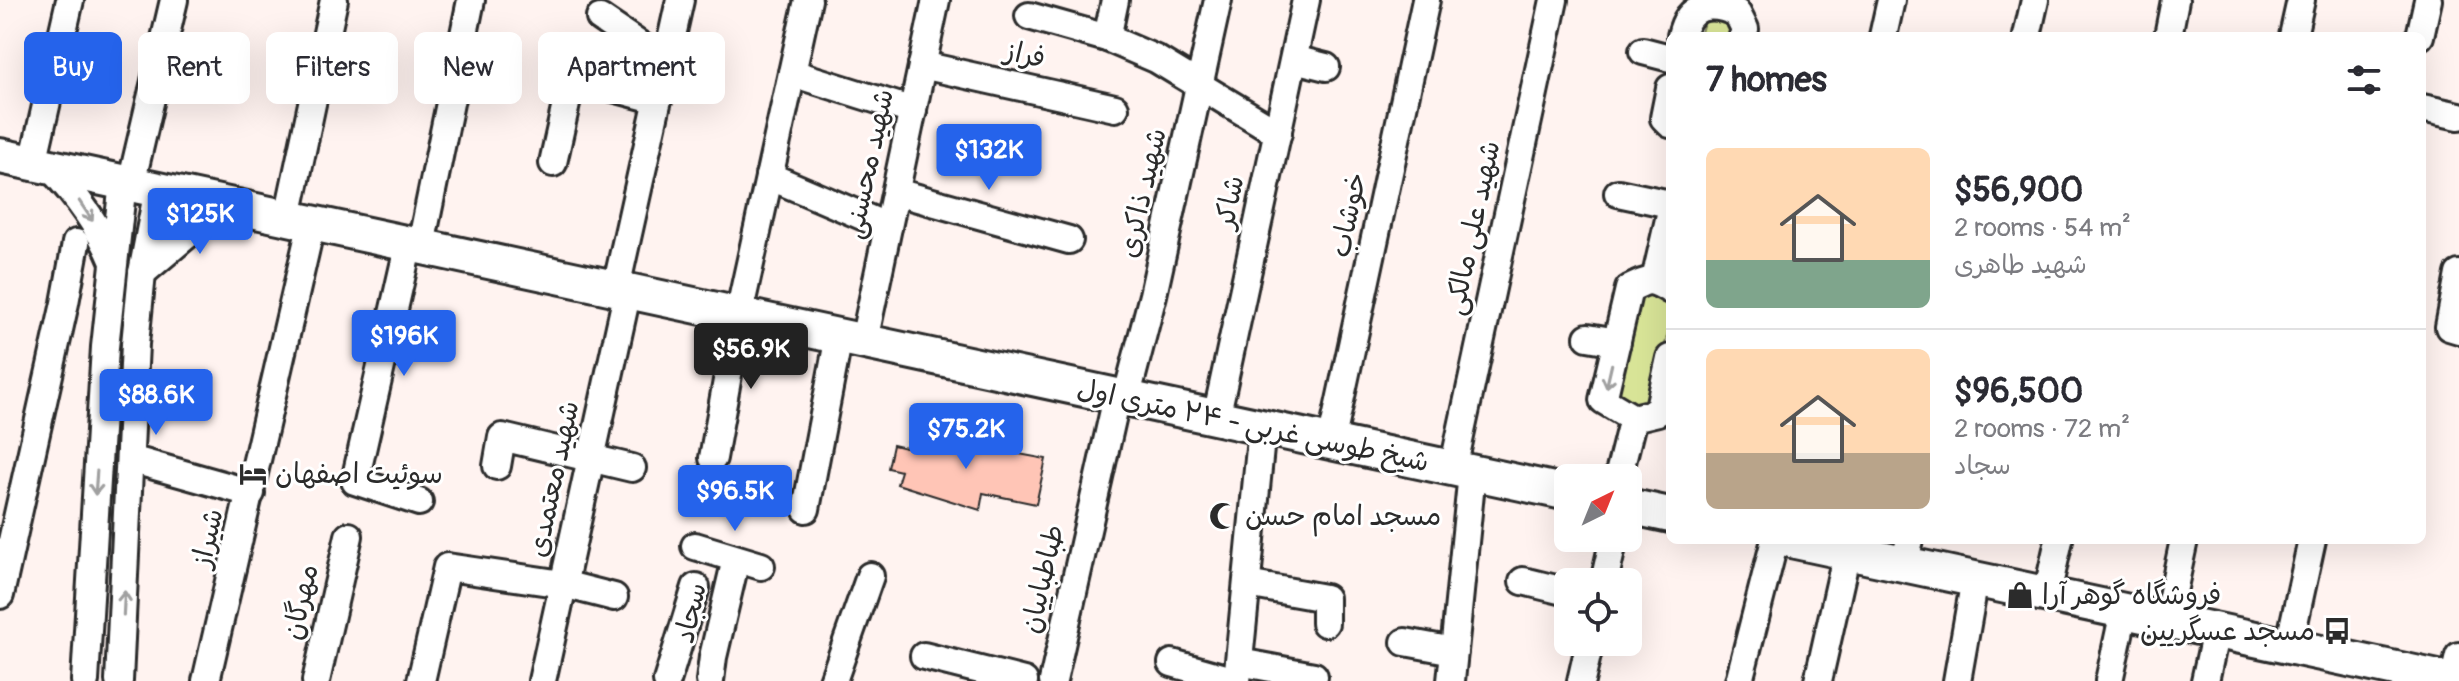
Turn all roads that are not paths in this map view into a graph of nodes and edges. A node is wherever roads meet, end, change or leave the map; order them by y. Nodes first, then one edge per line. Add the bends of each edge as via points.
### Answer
1 (70, 0) edge
2 (174, 0) edge
3 (334, 0) edge
4 (471, 0) edge
5 (680, 0) edge
6 (808, 0) edge
7 (936, 0) edge
8 (1115, 0) edge
9 (1218, 0) edge
10 (1306, 0) edge
11 (1426, 0) edge
12 (1554, 0) edge
13 (1891, 0) edge
14 (2035, 0) edge
15 (2175, 0) edge
16 (2301, 0) edge
17 (2428, 0) edge
18 (1725, 4) edge
19 (1029, 16) dead end
20 (600, 18) dead end
21 (621, 32) edge
22 (673, 32) edge
23 (1682, 32) edge
24 (1743, 32) edge
25 (1884, 32) edge
26 (2028, 32) edge
27 (2169, 32) edge
28 (2294, 32) edge
29 (2421, 32) edge
30 (1107, 38) junction
31 (1643, 51) dead end
32 (1666, 57) edge
33 (1294, 59) junction
34 (922, 65) junction
35 (1326, 67) dead end
36 (792, 73) junction
37 (1200, 84) junction
38 (566, 104) edge
39 (657, 104) edge
40 (1115, 108) dead end
41 (2426, 109) edge
42 (913, 111) junction
43 (2459, 116) edge
44 (1278, 133) junction
45 (0, 156) edge
46 (553, 163) dead end
47 (41, 164) junction
48 (769, 176) junction
49 (137, 185) junction
50 (896, 192) junction
51 (1618, 193) dead end
52 (1666, 203) edge
53 (234, 206) junction
54 (300, 220) junction
55 (888, 227) junction
56 (1069, 240) dead end
57 (76, 243) dead end
58 (415, 244) junction
59 (1666, 250) edge
60 (114, 262) junction
61 (142, 273) junction
62 (2459, 274) edge
63 (1662, 285) edge
64 (622, 289) junction
65 (109, 310) junction
66 (739, 314) junction
67 (138, 315) junction
68 (2459, 330) edge
69 (1588, 337) dead end
70 (852, 339) junction
71 (1617, 342) junction
72 (1666, 373) edge
73 (1122, 398) junction
74 (1216, 418) junction
75 (1654, 418) edge
76 (1262, 428) junction
77 (1331, 443) junction
78 (591, 457) junction
79 (713, 458) dead end
80 (130, 459) junction
81 (1626, 464) edge
82 (497, 466) dead end
83 (632, 468) dead end
84 (1462, 471) junction
85 (1554, 490) edge
86 (251, 493) junction
87 (419, 502) dead end
88 (806, 509) dead end
89 (1642, 509) edge
90 (1666, 514) edge
91 (349, 536) dead end
92 (1774, 544) edge
93 (1810, 544) edge
94 (2058, 544) edge
95 (2183, 544) edge
96 (2311, 544) edge
97 (695, 546) dead end
98 (1847, 552) junction
99 (1907, 552) edge
100 (870, 576) dead end
101 (1975, 579) junction
102 (1523, 581) dead end
103 (563, 584) junction
104 (1247, 584) junction
105 (696, 587) dead end
106 (1554, 589) edge
107 (2047, 594) junction
108 (0, 595) edge
109 (614, 597) dead end
110 (2124, 611) junction
111 (2167, 620) junction
112 (1325, 623) dead end
113 (2216, 631) junction
114 (1405, 642) dead end
115 (2289, 646) junction
116 (1454, 651) junction
117 (924, 656) dead end
118 (1587, 656) edge
119 (1172, 663) dead end
120 (1237, 675) edge
121 (2449, 676) edge
122 (85, 681) edge
123 (119, 681) edge
124 (206, 681) edge
125 (316, 681) edge
126 (421, 681) edge
127 (542, 681) edge
128 (667, 681) edge
129 (710, 681) edge
130 (833, 681) edge
131 (1024, 681) edge
132 (1053, 681) edge
133 (1313, 681) edge
134 (1451, 681) edge
135 (1581, 681) edge
136 (1739, 681) edge
137 (1818, 681) edge
138 (1957, 681) edge
139 (2109, 681) edge
140 (2205, 681) edge

1 - 47 street
2 - 49 street
3 - 54 street, شیراز
4 - 58 street
5 - 22 street, شهید معتمدی
6 - 36 street
7 - 34 street, شهید محسنی
8 - 30 street
9 - 37 street, شهید ذاکری
10 - 33 street, شاکر
11 - 77 street, خوشاب
12 - 84 street, شهید علی مالکی
13 - 25 street
14 - 26 street
15 - 27 street
16 - 28 street
17 - 29 street
18 - 23 street via 1698,9 1685,20
18 - 24 street via 1737,13
19 - 30 street
20 - 21 street
30 - 37 street
31 - 32 street
33 - 35 street
33 - 44 street, شاکر
34 - 40 street, فراز
34 - 42 street, شهید محسنی
36 - 42 street
36 - 48 street
37 - 44 street
37 - 73 street, شهید ذاکری via 1153,295
38 - 46 street
39 - 64 street, شهید معتمدی
41 - 43 street
42 - 50 street, شهید محسنی
44 - 74 street, شاکر
45 - 47 main road, شیخ طوسی غربی - ۲۴ متری اول
47 - 49 main road, شیخ طوسی غربی - ۲۴ متری اول
47 -> 60 street via 74,194 104,237
48 - 55 street
48 - 66 street
49 - 53 main road, شیخ طوسی غربی - ۲۴ متری اول
49 - 60 street
49 - 61 street
50 - 55 street, شهید محسنی
50 - 56 street
51 - 52 street
53 - 54 main road, شیخ طوسی غربی - ۲۴ متری اول
53 - 61 street via 200,224
54 - 58 main road, شیخ طوسی غربی - ۲۴ متری اول
54 - 86 street, شیراز
55 - 70 street, شهید محسنی
57 - 108 street
58 - 64 main road, شیخ طوسی غربی - ۲۴ متری اول
58 - 87 street via 355,481
59 - 63 street
60 - 65 street
61 - 67 street
62 - 68 street via 2449,327
63 - 71 street via 1647,280 1629,289
64 - 66 main road, شیخ طوسی غربی - ۲۴ متری اول
64 - 78 street, شهید معتمدی
65 - 67 street
65 -> 122 street
66 - 70 main road, شیخ طوسی غربی - ۲۴ متری اول
66 - 79 street
67 - 80 street
69 - 71 street
70 - 73 main road, شیخ طوسی غربی - ۲۴ متری اول
70 - 88 street, شهید محسنی
71 -> 75 street via 1603,400
72 - 75 street
73 - 74 main road, شیخ طوسی غربی - ۲۴ متری اول
73 - 132 street, طباطباییان
74 - 76 main road, شیخ طوسی غربی - ۲۴ متری اول
75 - 81 street
76 - 77 main road, شیخ طوسی غربی - ۲۴ متری اول
76 - 104 street
77 - 84 main road, شیخ طوسی غربی - ۲۴ متری اول
78 - 82 street via 502,437
78 - 83 street
78 - 103 street, شهید معتمدی
80 - 86 street
123 -> 80 street
84 - 85 main road, شیخ طوسی غربی - ۲۴ متری اول
84 - 116 street, شهید علی مالکی
86 - 124 street, شیراز
89 - 90 main road
91 - 125 street, مهرگان
92 - 136 street
93 - 98 main road
94 - 107 street
95 - 111 street
96 - 115 street
97 - 129 street, سجاد via 748,563 713,657
98 - 99 main road
98 - 137 street
99 - 101 main road
100 - 130 street
101 - 107 main road
101 - 138 street
102 - 106 street
103 - 109 street
103 - 126 street via 447,567
103 - 127 street, شهید معتمدی
104 - 112 street via 1325,598
104 - 120 street
105 - 128 street
107 - 110 main road
110 - 111 main road
110 - 139 street
111 - 113 main road
113 - 115 main road
113 - 140 street
114 - 116 street
115 - 121 main road
116 - 134 street, شهید علی مالکی
117 - 131 street
118 - 135 street
119 - 120 street
120 - 133 street via 1314,676

